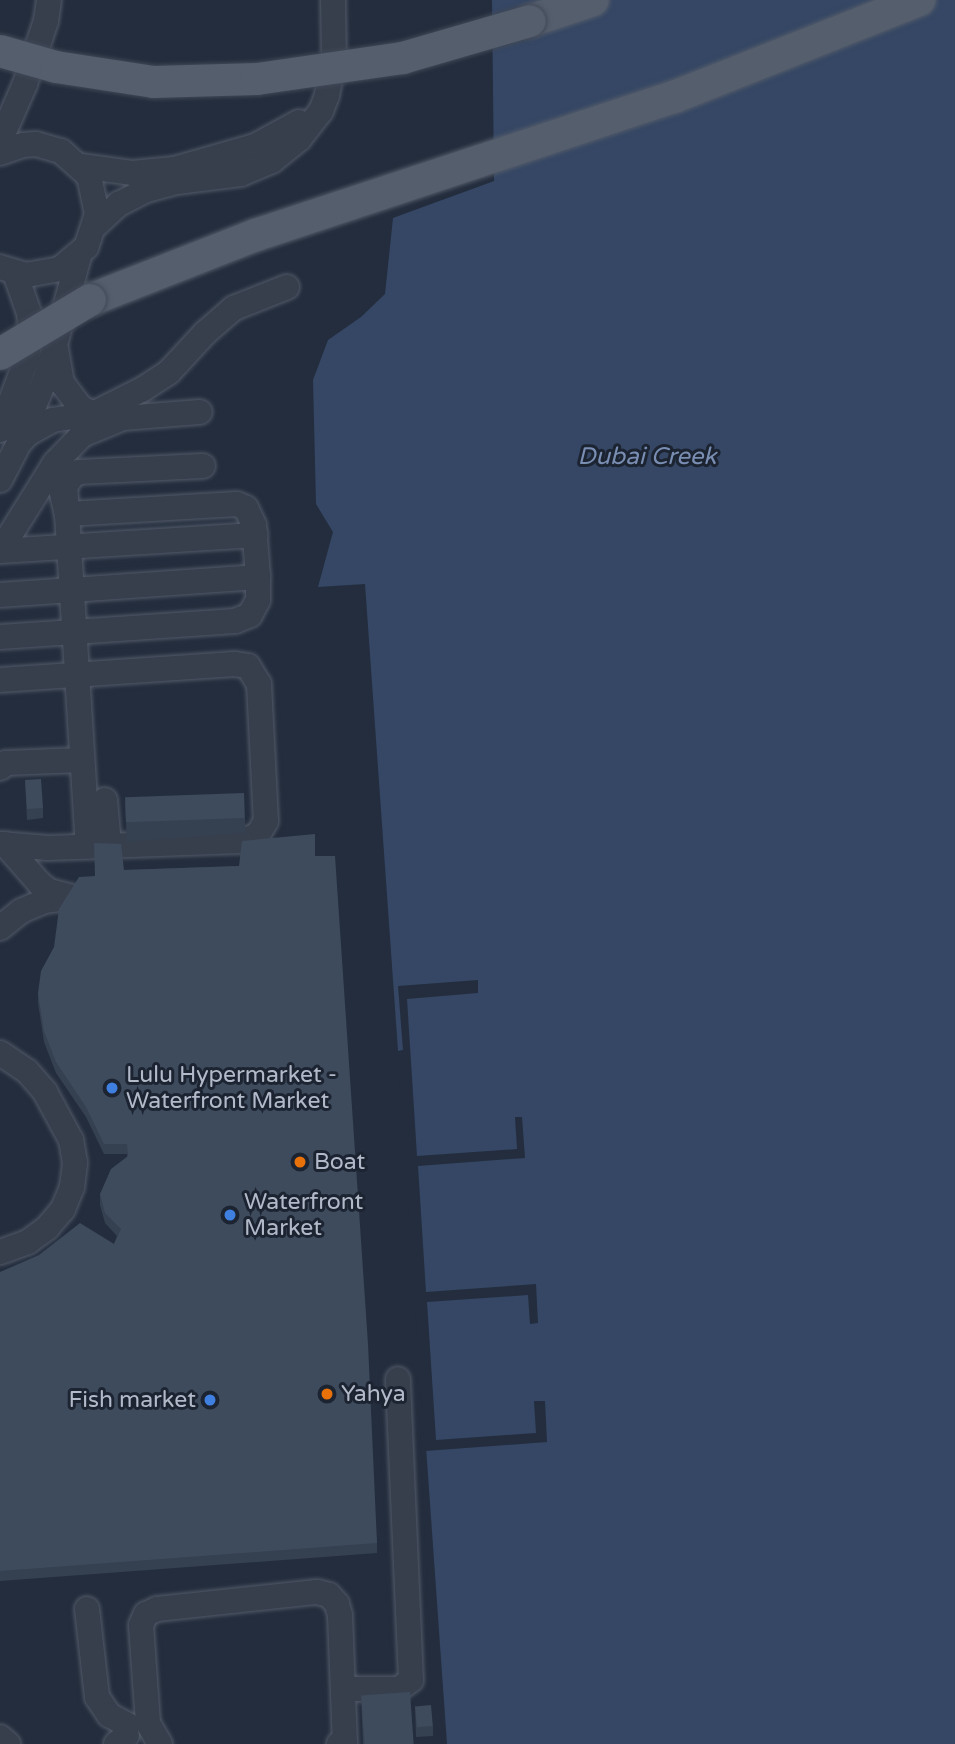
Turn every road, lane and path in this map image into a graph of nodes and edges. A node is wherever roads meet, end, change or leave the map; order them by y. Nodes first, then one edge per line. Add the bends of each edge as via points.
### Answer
1 (333, 0) edge
2 (593, 0) edge
3 (919, 0) edge
4 (50, 7) edge
5 (0, 51) edge
6 (327, 95) junction
7 (0, 151) edge
8 (77, 162) junction
9 (95, 226) junction
10 (79, 256) junction
11 (8, 270) edge
12 (287, 287) dead end
13 (90, 300) junction
14 (0, 337) edge
15 (56, 337) junction
16 (0, 354) edge
17 (200, 412) dead end
18 (93, 414) junction
19 (10, 436) edge
20 (203, 466) dead end
21 (52, 468) junction
22 (0, 480) edge
23 (66, 514) junction
24 (255, 535) junction
25 (69, 548) junction
26 (0, 551) edge
27 (258, 577) junction
28 (71, 589) junction
29 (0, 595) edge
30 (74, 631) junction
31 (0, 637) edge
32 (77, 675) junction
33 (0, 680) edge
34 (0, 768) edge
35 (83, 770) junction
36 (105, 800) dead end
37 (10, 844) edge
38 (98, 846) junction
39 (0, 928) edge
40 (3, 1052) edge
41 (0, 1252) edge
42 (398, 1379) dead end
43 (87, 1609) dead end
44 (344, 1689) junction
45 (146, 1693) junction
46 (0, 1737) edge
47 (126, 1737) edge
48 (8, 1744) edge
49 (160, 1744) edge
50 (339, 1744) edge
51 (345, 1744) edge

1 - 6 street via 334,58
2 - 5 main road, bridge via 478,38 360,66 257,79 153,82 77,72
3 - 13 main road via 674,97 256,235
4 - 7 street
6 - 8 street via 287,131 238,151 160,172 132,173
6 - 9 street via 311,126 285,151 257,168 225,178 162,185 119,204
7 - 8 street via 36,144 61,151
8 - 9 street via 94,188
9 - 10 street
10 - 11 street via 49,273
10 - 15 street
11 - 19 street via 29,313 31,335
12 - 18 street via 234,308 169,372
13 - 14 main road, bridge
13 - 16 main road, bridge
15 - 18 street via 62,383 80,407
15 - 19 street via 47,374
17 - 21 street via 105,423 75,441
18 - 19 street via 52,420 29,433
19 - 22 street
20 - 23 street via 79,472 65,487
21 - 23 street
21 - 26 street
23 - 24 street via 237,504 252,515
23 - 25 street
24 - 25 street
24 - 27 street
25 - 26 street
25 - 28 street
27 - 28 street
27 - 30 street via 257,605 240,620
28 - 29 street
28 - 30 street
30 - 31 street
30 - 32 street
32 - 33 street
32 - 35 street
32 - 38 street via 241,664 254,671 259,684 266,821 258,835 242,841
34 - 35 street via 6,764
35 - 37 street via 73,793 72,829 60,836
35 - 38 street
36 - 38 street
37 - 38 street
37 - 39 street via 48,891 75,894 21,911
40 - 41 street via 27,1071 59,1115 75,1163 67,1198 47,1228 28,1242
42 - 44 street via 411,1680 399,1689
43 - 47 street via 100,1704
44 - 45 street via 337,1604 329,1595 317,1592 151,1611 141,1625
44 - 51 street
45 - 47 street via 134,1707
45 - 49 street via 148,1723
46 - 48 street
50 - 51 street

